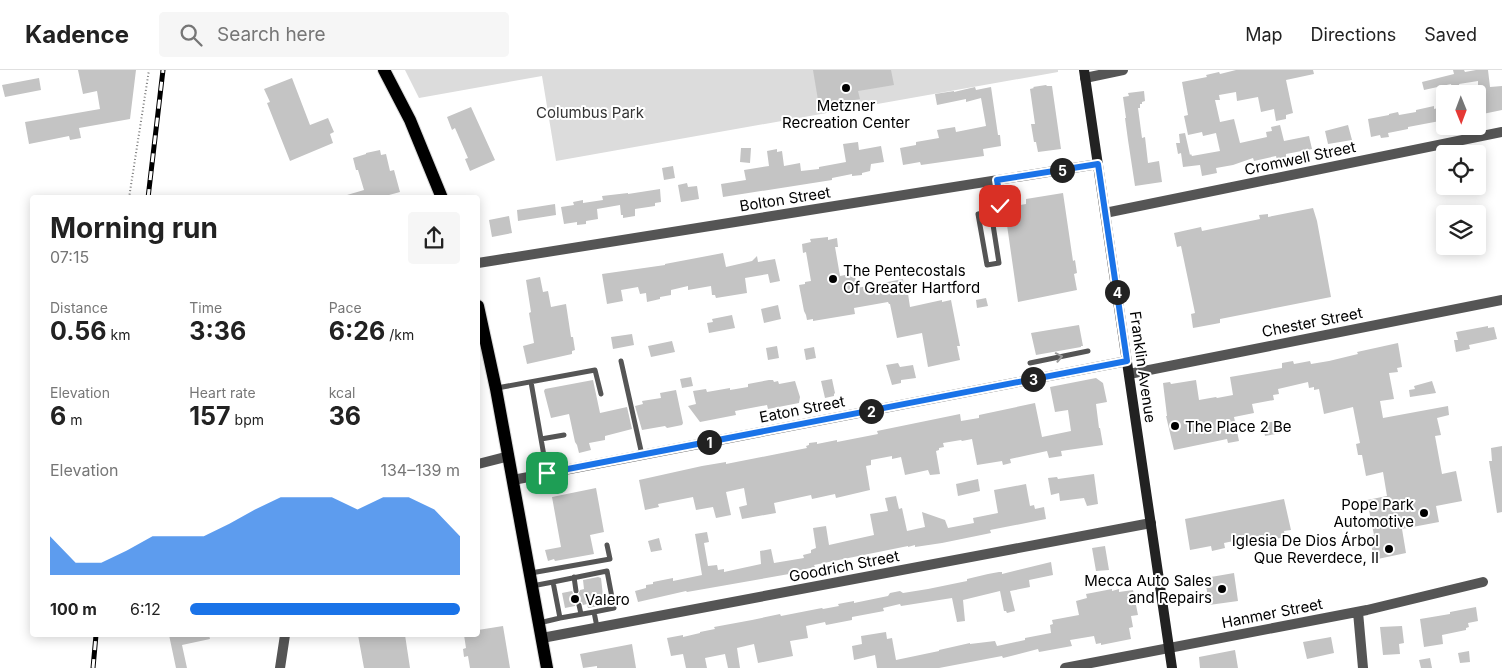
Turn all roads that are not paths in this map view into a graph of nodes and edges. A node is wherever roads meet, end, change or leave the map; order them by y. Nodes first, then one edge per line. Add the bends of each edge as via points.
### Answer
1 (384, 70) edge
2 (1123, 70) edge
3 (1084, 74) edge
4 (1502, 132) edge
5 (1098, 164) junction
6 (997, 180) junction
7 (441, 195) edge
8 (991, 212) junction
9 (1105, 213) junction
10 (480, 263) edge
11 (1502, 300) edge
12 (480, 315) edge
13 (1088, 351) dead end
14 (1127, 361) junction
15 (621, 362) dead end
16 (1030, 362) dead end
17 (1129, 374) junction
18 (531, 382) junction
19 (496, 388) junction
20 (600, 394) dead end
21 (564, 435) dead end
22 (541, 438) junction
23 (642, 455) junction
24 (509, 456) junction
25 (480, 463) edge
26 (547, 473) junction
27 (513, 480) junction
28 (1151, 523) junction
29 (607, 545) dead end
30 (574, 577) junction
31 (531, 580) junction
32 (553, 582) junction
33 (1483, 582) dead end
34 (576, 590) dead end
35 (580, 605) dead end
36 (594, 612) junction
37 (1358, 612) junction
38 (582, 614) junction
39 (560, 618) junction
40 (539, 622) junction
41 (597, 628) junction
42 (285, 637) edge
43 (542, 638) junction
44 (1169, 648) junction
45 (280, 668) edge
46 (548, 668) edge
47 (1065, 668) edge
48 (1172, 668) edge
49 (1363, 668) edge

1 - 7 main road via 413,127
2 - 3 street
3 - 5 main road, Franklin Avenue
4 - 9 street, Cromwell Street
5 - 6 street, Bolton Street
5 - 9 main road, Franklin Avenue
6 - 8 lane via 1000,202 997,210
6 - 10 street, Bolton Street
8 - 8 lane via 978,214 987,264 999,263
9 - 14 main road, Franklin Avenue
11 - 17 street, Chester Street
12 - 19 main road
16 -> 13 lane
14 - 17 main road, Franklin Avenue
14 - 23 street, Eaton Street
15 - 23 lane
17 - 28 main road, Franklin Avenue
18 - 19 lane
18 - 20 lane via 595,370
18 - 22 lane
19 - 24 main road
21 - 22 lane
22 - 26 lane
23 - 26 street, Eaton Street
24 - 25 street
24 - 27 main road
26 - 27 street, Eaton Street
27 - 31 main road
28 - 41 street, Goodrich Street
28 - 44 main road, Franklin Avenue
29 - 31 lane via 610,559
30 - 32 lane
30 - 34 lane
30 - 36 lane via 607,571 614,608
31 - 32 lane
31 - 40 main road
32 - 39 lane
33 - 37 street, Hanmer Street
35 - 38 lane
36 - 38 lane
36 - 41 lane
37 - 44 street, Hanmer Street
37 - 49 street
38 - 39 lane
39 - 40 lane
40 - 43 main road
41 - 43 street, Goodrich Street
42 - 45 street
43 - 46 main road
44 - 47 street, Hanmer Street
44 - 48 main road, Franklin Avenue

